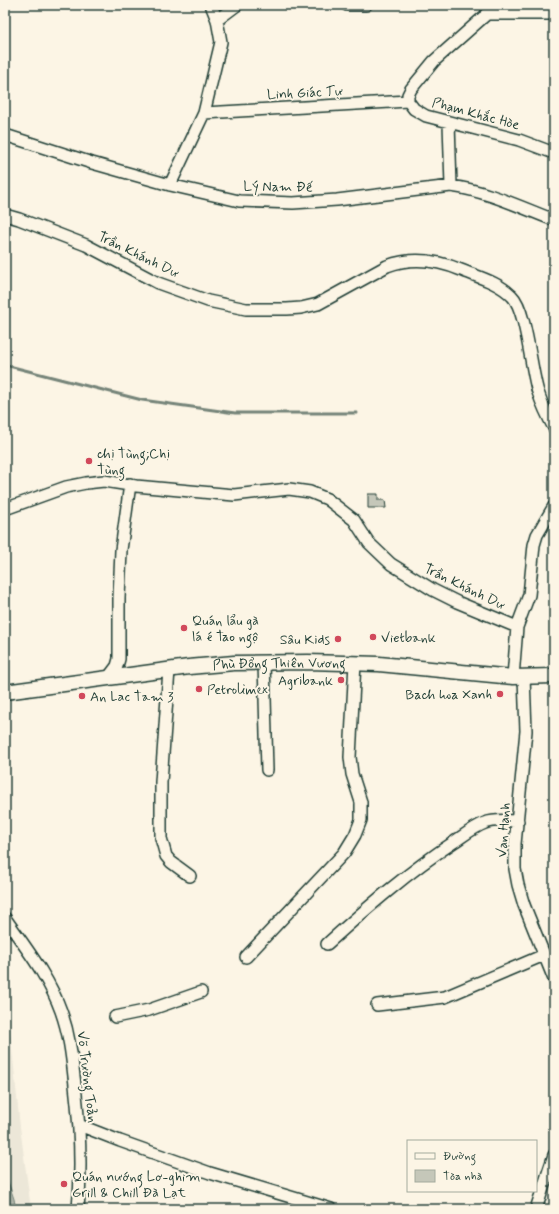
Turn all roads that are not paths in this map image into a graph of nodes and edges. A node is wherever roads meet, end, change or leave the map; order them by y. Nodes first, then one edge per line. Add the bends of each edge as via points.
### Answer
1 (211, 5) edge
2 (236, 5) edge
3 (347, 5) edge
4 (366, 5) edge
5 (497, 5) edge
6 (486, 14) junction
7 (554, 14) edge
8 (217, 20) junction
9 (408, 101) junction
10 (204, 113) junction
11 (449, 123) junction
12 (5, 135) edge
13 (554, 153) edge
14 (170, 185) junction
15 (451, 186) junction
16 (5, 216) edge
17 (554, 220) edge
18 (554, 428) edge
19 (130, 484) junction
20 (554, 506) edge
21 (5, 509) edge
22 (517, 627) junction
23 (264, 662) junction
24 (355, 663) junction
25 (169, 670) junction
26 (554, 676) edge
27 (519, 677) junction
28 (108, 678) junction
29 (5, 692) edge
30 (266, 770) dead end
31 (518, 821) junction
32 (190, 876) dead end
33 (5, 918) edge
34 (327, 944) dead end
35 (544, 955) junction
36 (246, 957) dead end
37 (554, 979) edge
38 (201, 992) dead end
39 (377, 1005) dead end
40 (114, 1017) dead end
41 (79, 1125) junction
42 (554, 1155) edge
43 (78, 1209) edge
44 (331, 1209) edge
45 (536, 1209) edge

1 - 8 street
2 - 8 street
3 - 4 street
5 - 6 street, Phạm Khắc Hòe
6 - 7 street
6 - 9 street, Phạm Khắc Hòe via 434,61 411,89
8 - 10 street via 221,42
9 - 10 street, Linh Giác Tự
9 - 11 street, Phạm Khắc Hòe via 419,112
10 - 14 street
11 - 13 street, Phạm Khắc Hòe via 519,140
11 - 15 street
12 - 14 street, Lý Nam Đế
14 - 15 street, Lý Nam Đế via 239,201 292,203
15 - 17 street, Lý Nam Đế via 484,193
16 - 18 street, Trần Khánh Dư via 86,244 158,283 208,301 246,309 287,309 318,304 396,262 424,260 452,266 497,285 516,300 523,319 538,393
19 - 21 street, Trần Khánh Dư via 104,481 66,487
19 - 22 street, Trần Khánh Dư via 234,495 289,489 310,492 327,499 354,520 369,543 391,564 433,590
19 - 28 street via 121,550 120,659
20 - 22 street, Trần Khánh Dư via 537,534 529,596
22 - 27 street, Trần Khánh Dư
23 - 24 main road, Phù Đổng Thiên Vương
23 - 25 main road, Phù Đổng Thiên Vương
23 - 30 street
24 - 27 main road, Phù Đổng Thiên Vương
24 - 36 street via 350,757 352,774 361,802 361,820 344,853
25 - 28 main road, Phù Đổng Thiên Vương
25 - 32 street via 161,782 161,838 166,856
26 - 27 main road, Phù Đổng Thiên Vương
27 - 31 street, Vạn Hạnh via 526,731
28 - 29 main road, Phù Đổng Thiên Vương
31 - 34 street via 492,821 472,830 375,902
31 - 35 street, Vạn Hạnh via 515,844 518,885
33 - 41 street, Võ Trường Toản via 44,975 61,1010 70,1039
35 - 37 street, Vạn Hạnh
35 - 39 street via 445,997
38 - 40 street via 148,1010
41 - 43 street, Võ Trường Toản via 81,1181
41 - 44 street via 210,1173
42 - 45 street

